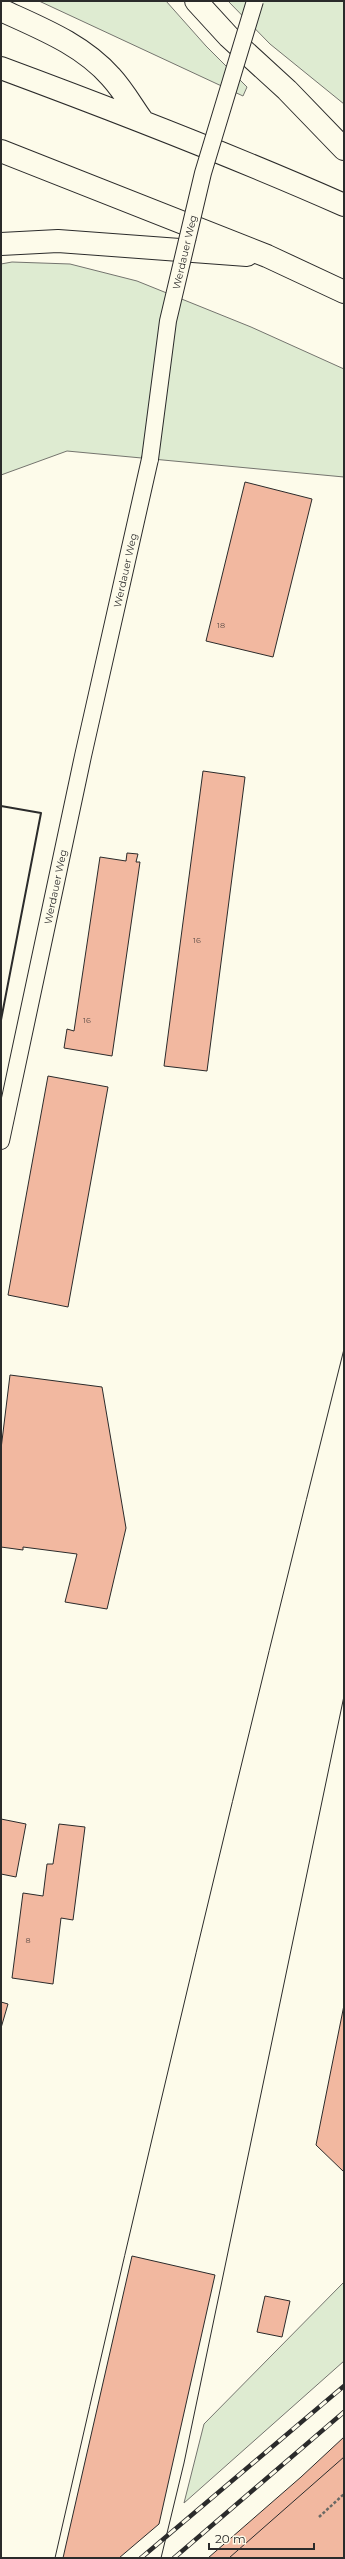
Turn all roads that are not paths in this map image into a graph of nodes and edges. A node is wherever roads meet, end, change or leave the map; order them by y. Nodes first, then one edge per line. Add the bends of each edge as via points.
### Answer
1 (196, 1) edge
2 (255, 1) edge
3 (1, 10) edge
4 (1, 68) edge
5 (142, 120) junction
6 (344, 149) edge
7 (1, 152) edge
8 (1, 159) edge
9 (26, 160) junction
10 (344, 205) edge
11 (1, 244) edge
12 (267, 256) junction
13 (344, 292) edge
14 (1, 1141) edge

1 - 6 highway via 229,38 287,90
2 - 14 lane, Werdauer Weg, bridge via 202,173 168,321 150,459 83,756
3 - 5 highway via 58,36 85,53 111,76
4 - 5 highway
5 - 10 highway via 249,162
7 - 9 highway
8 - 9 highway
9 - 12 highway
11 - 12 highway via 58,241
12 - 13 highway

